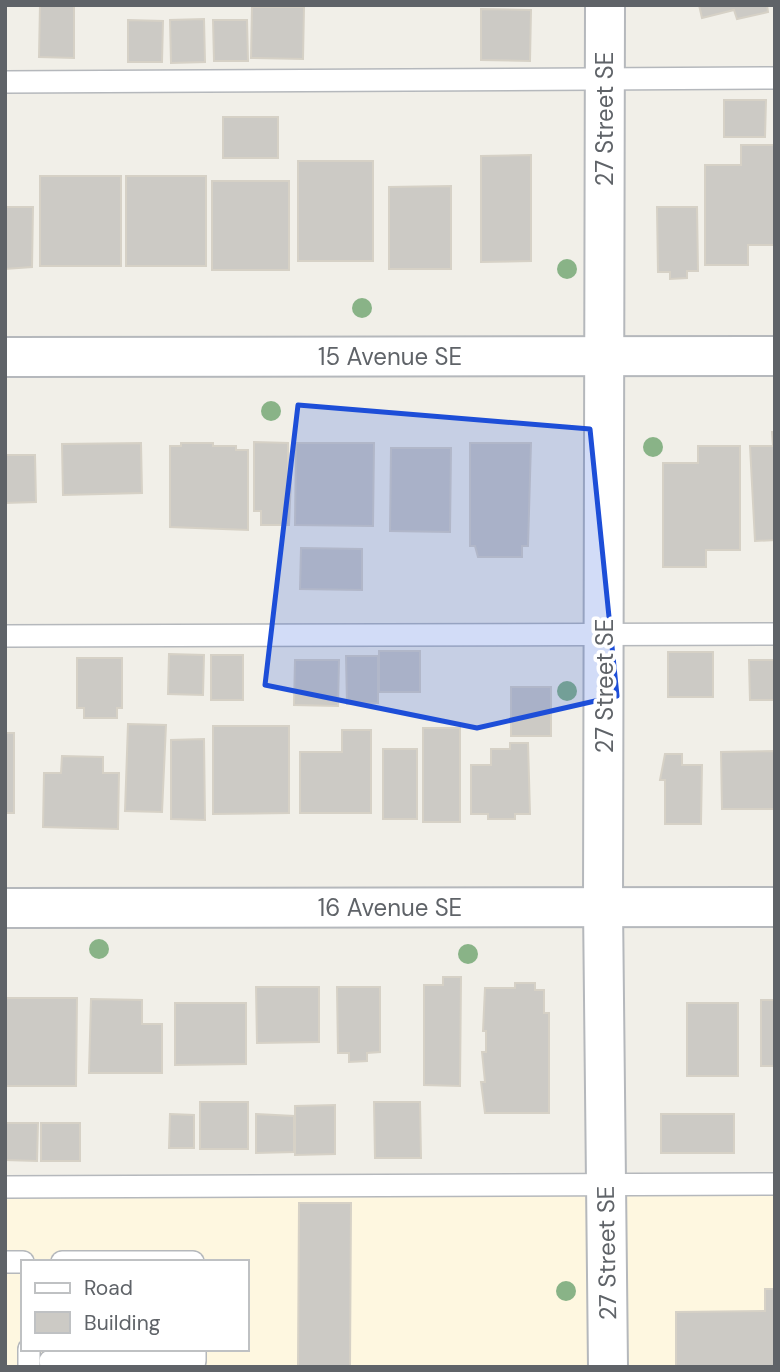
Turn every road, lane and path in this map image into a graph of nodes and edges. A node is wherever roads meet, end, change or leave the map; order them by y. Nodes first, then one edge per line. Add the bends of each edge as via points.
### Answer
1 (605, 5) edge
2 (775, 78) edge
3 (605, 79) junction
4 (5, 82) edge
5 (604, 356) junction
6 (775, 356) edge
7 (5, 357) edge
8 (606, 635) junction
9 (775, 635) edge
10 (5, 636) edge
11 (603, 907) junction
12 (775, 907) edge
13 (5, 908) edge
14 (606, 1184) junction
15 (775, 1184) edge
16 (5, 1187) edge
17 (195, 1351) edge
18 (39, 1364) edge
19 (118, 1364) edge
20 (608, 1367) edge

1 - 3 street, 27 Street SE
2 - 3 lane
3 - 4 lane
3 - 5 street, 27 Street SE
5 - 6 street, 15 Avenue SE
5 - 7 street, 15 Avenue SE
5 - 8 street, 27 Street SE
8 - 9 lane
8 - 10 lane
8 - 11 street, 27 Street SE
11 - 12 street, 16 Avenue SE
11 - 13 street, 16 Avenue SE
11 - 14 street, 27 Street SE
14 - 15 lane
14 - 16 lane
14 - 20 street, 27 Street SE
17 - 19 lane via 195,1361
18 - 19 lane

